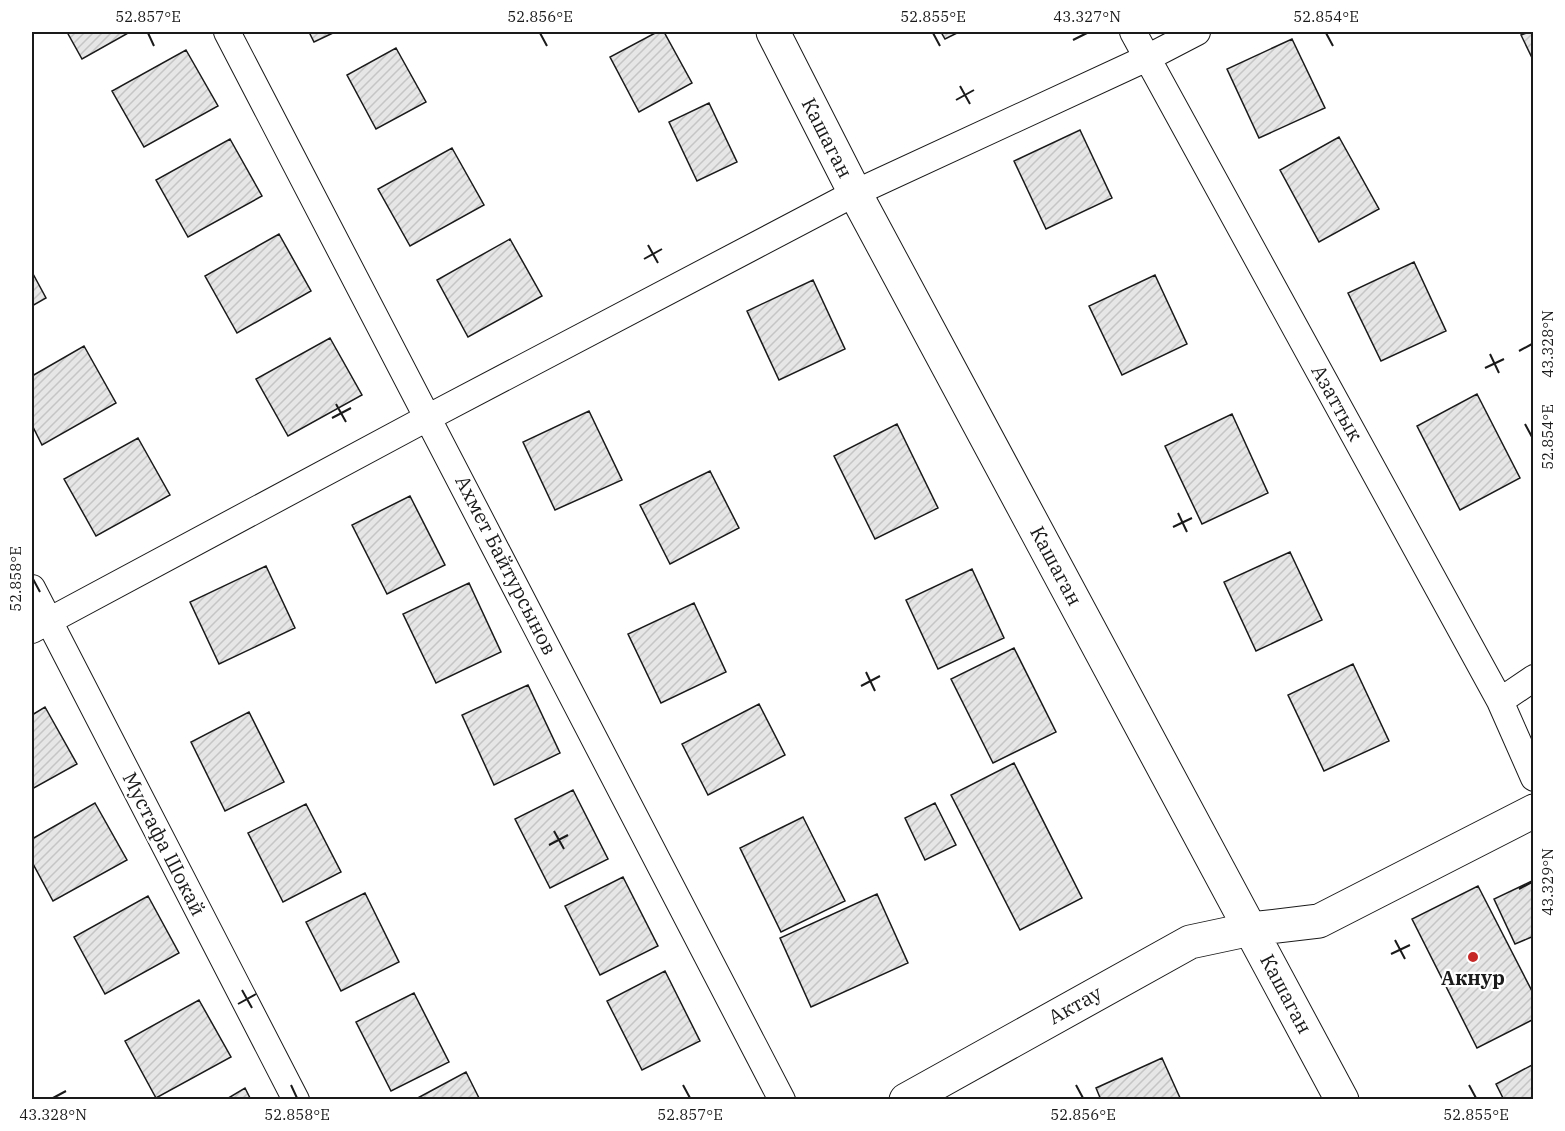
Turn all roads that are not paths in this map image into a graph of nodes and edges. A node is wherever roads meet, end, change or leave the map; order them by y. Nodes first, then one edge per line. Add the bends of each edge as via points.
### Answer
1 (227, 32) edge
2 (773, 32) edge
3 (1133, 32) edge
4 (1197, 32) edge
5 (1147, 58) junction
6 (855, 193) junction
7 (429, 417) junction
8 (32, 588) edge
9 (40, 625) edge
10 (1533, 678) edge
11 (1500, 701) junction
12 (1533, 778) edge
13 (1533, 811) edge
14 (1251, 929) junction
15 (296, 1100) edge
16 (782, 1100) edge
17 (906, 1100) edge
18 (1342, 1100) edge

1 - 7 street, Ахмет Байтурсынов
2 - 6 street, Кашаган
3 - 5 street, Азаттык
4 - 5 street
5 - 6 street
5 - 11 street, Азаттык
6 - 7 street
6 - 14 street, Кашаган
7 - 9 street
7 - 16 street, Ахмет Байтурсынов
8 - 9 street, Мустафа Шокай
9 - 15 street, Мустафа Шокай
10 - 11 street
11 - 12 street, Азаттык
13 - 14 street, Актау via 1319,921
14 - 17 street, Актау via 1190,942
14 - 18 street, Кашаган

